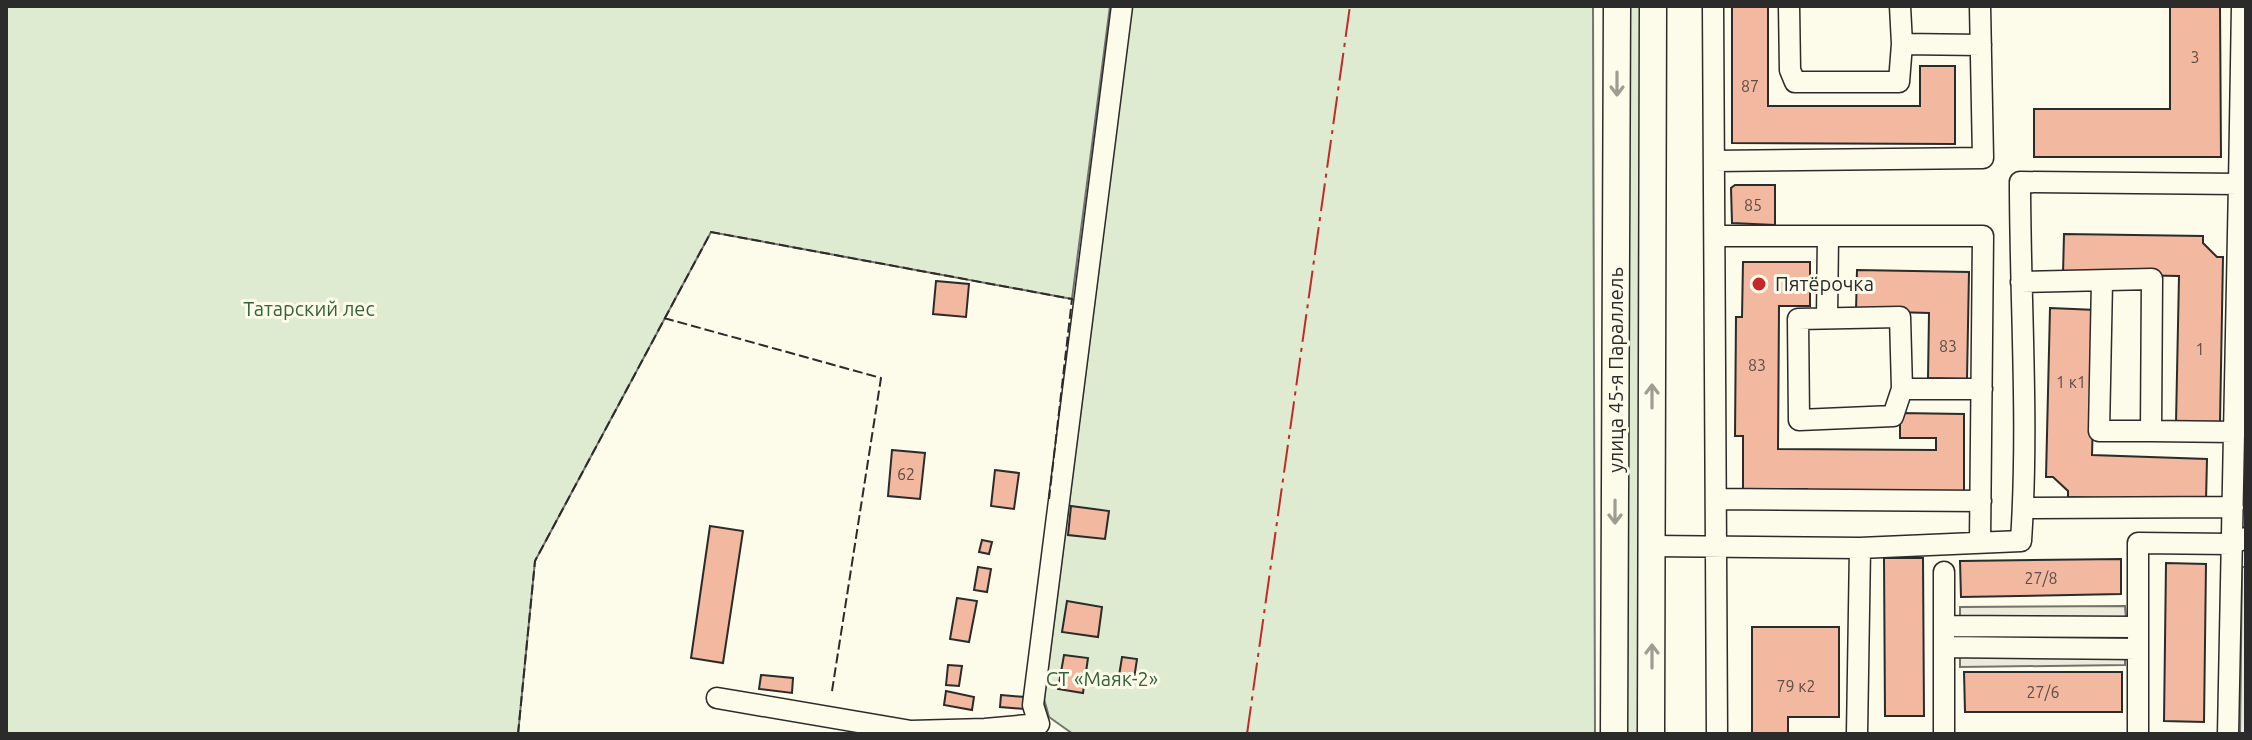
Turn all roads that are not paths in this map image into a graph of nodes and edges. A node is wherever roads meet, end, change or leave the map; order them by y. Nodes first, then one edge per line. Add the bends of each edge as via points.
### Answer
1 (1122, 6) edge
2 (1617, 6) edge
3 (1653, 6) edge
4 (1713, 6) edge
5 (1789, 6) edge
6 (1900, 6) edge
7 (1980, 6) edge
8 (2242, 6) edge
9 (1902, 44) junction
10 (1981, 45) junction
11 (1714, 161) junction
12 (2239, 184) junction
13 (1715, 236) junction
14 (1828, 236) junction
15 (2102, 281) junction
16 (2021, 282) junction
17 (1827, 318) junction
18 (1902, 389) junction
19 (1982, 389) junction
20 (2151, 431) junction
21 (2235, 432) junction
22 (1716, 499) junction
23 (1981, 501) junction
24 (2233, 507) junction
25 (2023, 508) junction
26 (2239, 541) edge
27 (1980, 542) junction
28 (1652, 546) junction
29 (1716, 546) junction
30 (1860, 548) junction
31 (1944, 572) dead end
32 (1944, 626) junction
33 (2138, 627) junction
34 (1944, 647) junction
35 (2138, 649) junction
36 (717, 698) dead end
37 (1045, 729) edge
38 (1614, 734) edge
39 (1651, 734) edge
40 (1717, 734) edge
41 (1857, 734) edge
42 (1944, 734) edge
43 (2138, 734) edge
44 (2228, 734) edge

1 - 37 street via 1033,705
2 -> 38 main road, улица 45-я Параллель
28 -> 3 main road, улица 45-я Параллель
4 - 11 street
5 - 9 street via 1790,70 1795,82 1899,82
6 - 9 street
7 - 10 street
8 - 12 street
9 - 10 street
10 - 11 street via 1983,158
11 - 13 street
12 - 16 street via 2020,182
12 - 21 street
13 - 14 street
13 - 22 street
14 - 17 street
14 - 19 street via 1983,236
15 - 16 street
15 - 20 street via 2099,431
15 - 20 street via 2152,279
16 - 25 street
17 - 18 street via 1900,317
17 - 18 street via 1798,319 1799,420 1893,416
18 - 19 street
19 - 23 street
20 - 21 street
21 - 24 street
22 - 23 street
22 - 29 street
23 - 27 street
24 - 25 street
24 - 26 street
25 - 27 street via 2021,541
26 - 33 street via 2138,543
26 - 44 street
27 - 30 street
28 - 29 street
39 -> 28 main road, улица 45-я Параллель
29 - 30 street
29 - 40 street
30 - 41 street
31 - 32 street
32 - 33 street
32 - 34 street
33 - 35 street
34 - 35 street
34 - 42 street
35 - 43 street
36 - 37 street via 911,731

